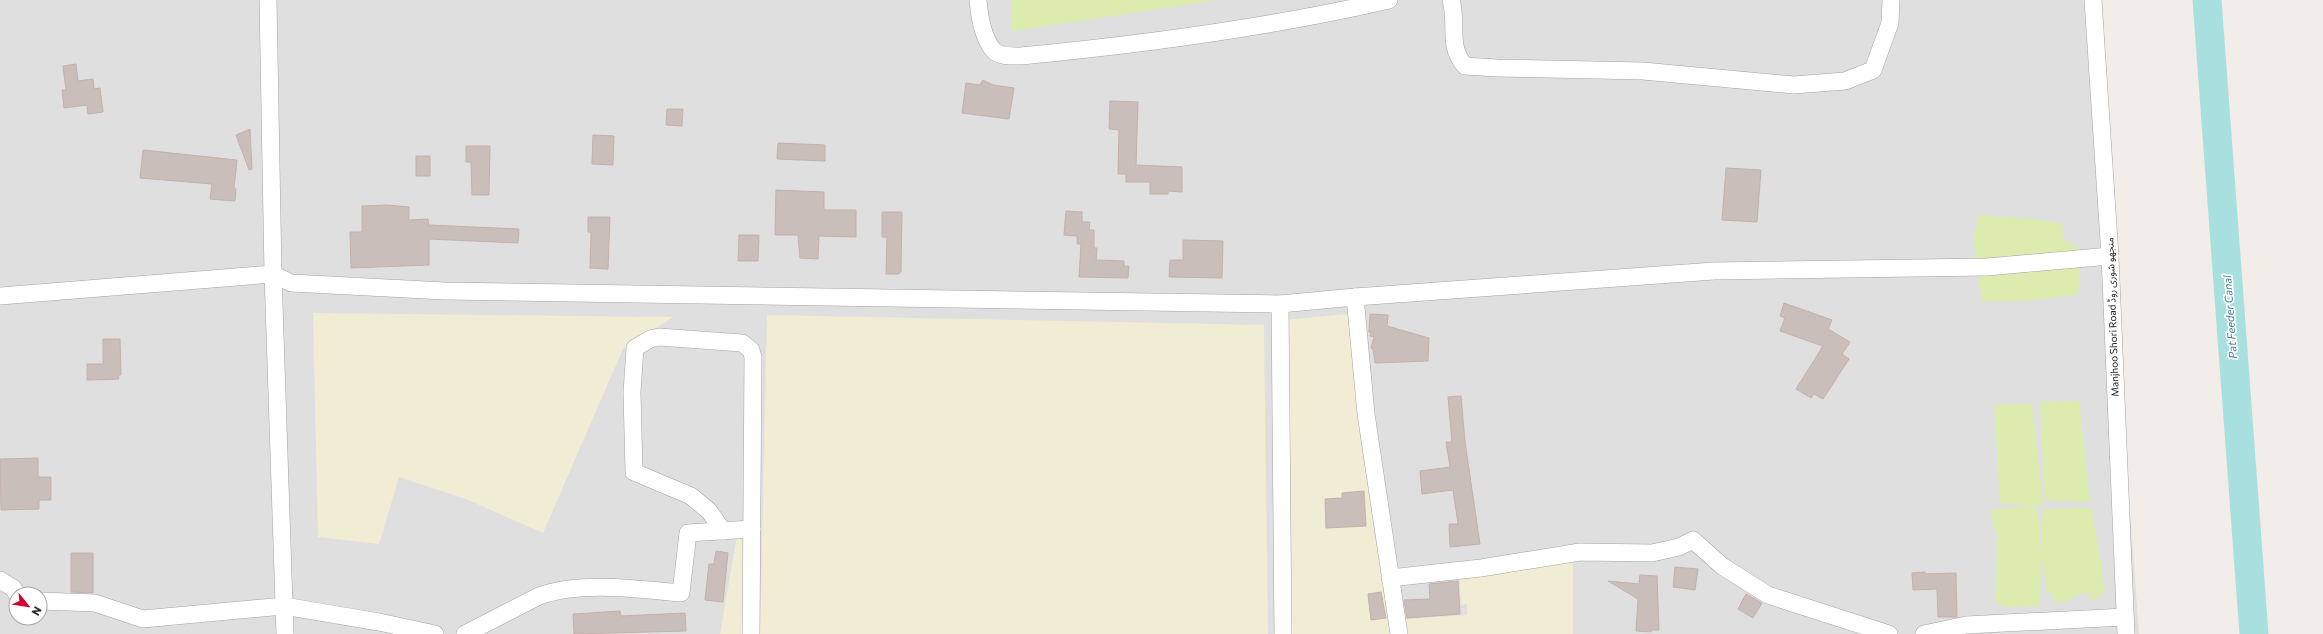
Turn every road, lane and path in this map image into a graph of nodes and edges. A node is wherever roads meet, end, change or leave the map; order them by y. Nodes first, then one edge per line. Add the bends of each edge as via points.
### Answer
1 (268, 0) edge
2 (978, 0) edge
3 (1389, 0) edge
4 (1451, 0) edge
5 (1891, 0) edge
6 (2093, 0) edge
7 (2110, 256) junction
8 (273, 274) junction
9 (0, 296) edge
10 (1355, 297) junction
11 (1280, 304) junction
12 (752, 529) junction
13 (722, 531) junction
14 (1390, 578) junction
15 (0, 580) edge
16 (10, 586) edge
17 (48, 601) edge
18 (284, 606) junction
19 (2125, 617) junction
20 (1966, 629) edge
21 (285, 634) edge
22 (435, 634) edge
23 (465, 634) edge
24 (751, 634) edge
25 (1283, 634) edge
26 (1399, 634) edge
27 (1889, 634) edge
28 (1924, 634) edge
29 (2126, 634) edge

1 - 8 street
2 - 3 street via 987,40 995,51 1006,56 1118,46 1231,30
4 - 5 street via 1452,35 1458,58 1466,66 1643,71 1794,85 1845,81 1873,70 1890,23
6 - 7 street, Manjhoo Shori Road منجھو شوری روڈ
7 - 10 street via 1987,267 1714,271
7 - 19 street, Manjhoo Shori Road منجھو شوری روڈ
8 - 9 street
8 - 11 street via 291,282 445,292
8 - 18 street
10 - 11 street
10 - 14 street via 1366,414
11 - 25 street
12 - 13 street
12 - 13 street via 754,357 751,350 742,343 659,337 650,339 635,348 632,400 634,472 691,496 709,511
12 - 24 street
13 - 23 street via 688,533 681,593 620,588 551,591
14 - 26 street
14 - 27 street via 1481,568 1580,552 1652,553 1679,547 1693,540 1722,566 1768,595
15 - 16 street
17 - 18 street via 95,603 142,619
18 - 21 street
18 - 22 street
19 - 20 street
19 - 29 street, Manjhoo Shori Road منجھو شوری روڈ
20 - 28 street

